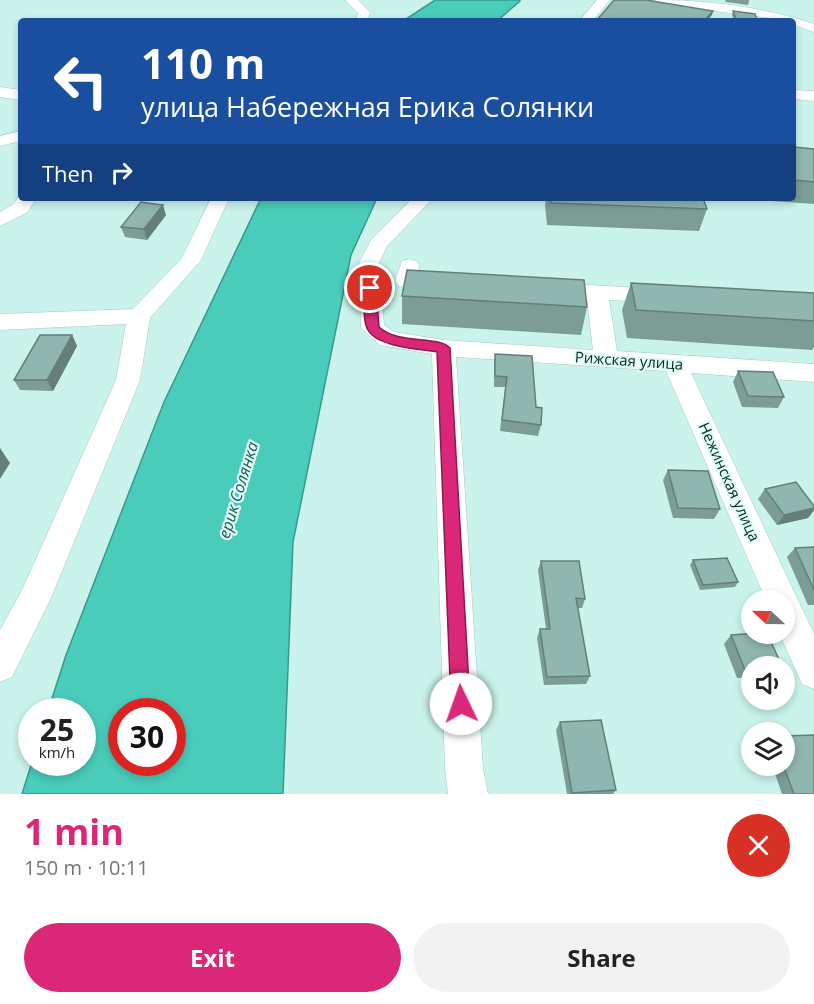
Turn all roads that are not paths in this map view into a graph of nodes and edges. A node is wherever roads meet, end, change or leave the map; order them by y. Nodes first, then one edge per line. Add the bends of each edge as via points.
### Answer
1 (351, 0) edge
2 (604, 0) edge
3 (661, 0) edge
4 (363, 18) edge
5 (588, 18) edge
6 (814, 28) edge
7 (0, 92) edge
8 (18, 95) edge
9 (796, 95) edge
10 (814, 96) edge
11 (18, 137) edge
12 (0, 141) edge
13 (25, 201) edge
14 (218, 201) edge
15 (421, 201) edge
16 (0, 220) edge
17 (409, 264) dead end
18 (454, 284) edge
19 (525, 288) edge
20 (597, 292) junction
21 (680, 297) edge
22 (139, 316) junction
23 (0, 322) edge
24 (444, 348) junction
25 (606, 360) junction
26 (675, 364) junction
27 (814, 373) edge
28 (777, 590) edge
29 (795, 630) edge
30 (0, 665) edge
31 (814, 672) edge
32 (468, 794) edge

1 - 4 street via 364,12
2 - 5 street
3 - 6 street via 679,7 790,13
7 - 8 street
9 - 10 street
11 - 12 street
13 - 16 street via 21,208
14 - 22 street via 191,260
15 - 24 street, Рижская улица via 378,244 369,263 371,319 373,328 388,339
17 - 18 street via 406,281
19 - 20 street
20 - 21 street
20 - 25 street
22 - 23 street
22 - 30 street via 128,380 35,598
24 - 25 street, Рижская улица
24 - 32 street
25 - 26 street, Рижская улица
26 - 27 street, Рижская улица
26 - 28 street, Нежинская улица
29 - 31 street

